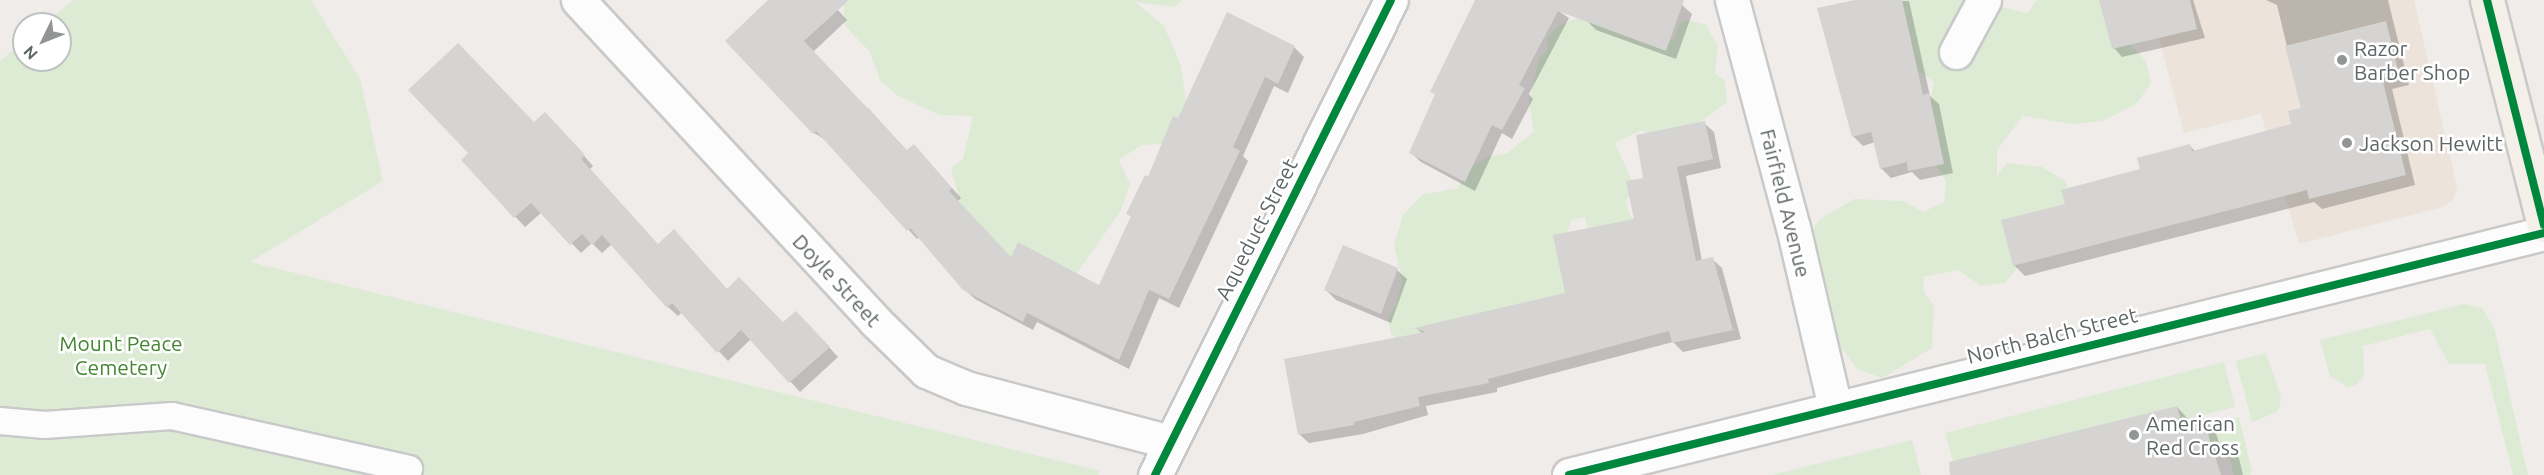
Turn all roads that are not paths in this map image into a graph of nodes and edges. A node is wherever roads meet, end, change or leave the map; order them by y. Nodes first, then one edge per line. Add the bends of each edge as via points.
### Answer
1 (578, 0) edge
2 (1391, 0) edge
3 (1732, 0) edge
4 (1984, 0) edge
5 (2487, 0) edge
6 (1956, 52) dead end
7 (2544, 225) edge
8 (2544, 233) edge
9 (1835, 407) junction
10 (0, 421) edge
11 (1170, 442) junction
12 (409, 469) dead end
13 (1155, 475) edge
14 (1569, 475) edge

1 - 11 street, Doyle Street via 874,320 926,371 966,388
2 - 11 street, Aqueduct Street
3 - 9 street, Fairfield Avenue via 1793,227
4 - 6 street
5 - 7 main road
8 - 9 street, North Balch Street
9 - 14 street, North Balch Street
10 - 12 lane via 45,425 172,417
11 - 13 street, Aqueduct Street

